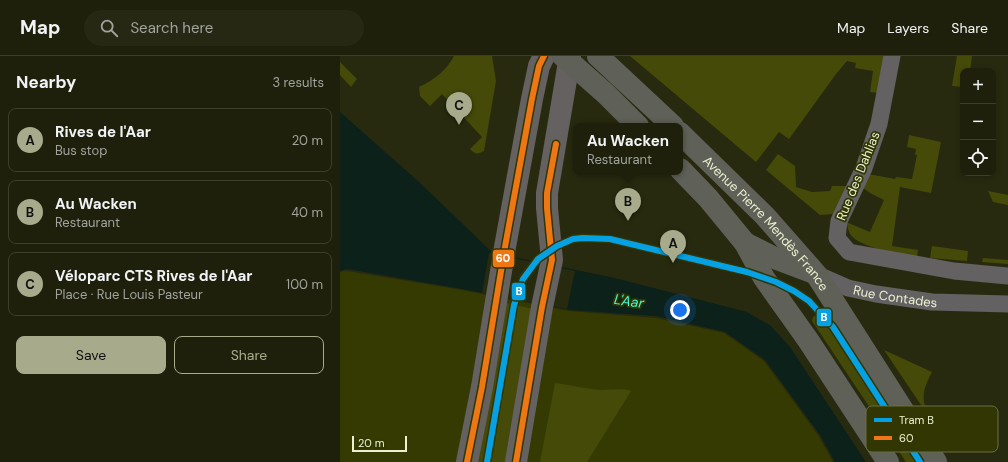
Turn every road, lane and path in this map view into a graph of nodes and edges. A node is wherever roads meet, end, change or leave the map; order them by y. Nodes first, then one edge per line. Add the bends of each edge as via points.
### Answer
1 (544, 56) edge
2 (598, 56) edge
3 (892, 56) edge
4 (568, 58) edge
5 (635, 123) edge
6 (670, 123) edge
7 (683, 135) edge
8 (683, 171) edge
9 (745, 243) junction
10 (816, 274) junction
11 (1008, 276) edge
12 (1008, 304) edge
13 (900, 406) edge
14 (866, 428) edge
15 (881, 452) edge
16 (930, 452) edge
17 (467, 462) edge
18 (516, 462) edge
19 (888, 462) edge
20 (936, 462) edge

1 - 17 main road via 539,66
2 - 6 main road
3 - 11 street, Rue des Dahlias via 879,124 864,168 839,221 837,238 849,252 954,271
4 - 5 main road
4 - 18 main road via 548,193 552,260
7 - 10 main road, Avenue Pierre Mendès France via 765,216
8 - 9 main road, Avenue Pierre Mendès France
9 - 10 main road, Rue Contades
9 - 14 main road, Avenue Pierre Mendès France via 764,278
10 - 12 street, Rue Contades via 848,288 876,294 932,302
10 - 13 main road, Avenue Pierre Mendès France
15 - 19 main road, Avenue Pierre Mendès France
16 - 20 main road, Avenue Pierre Mendès France

